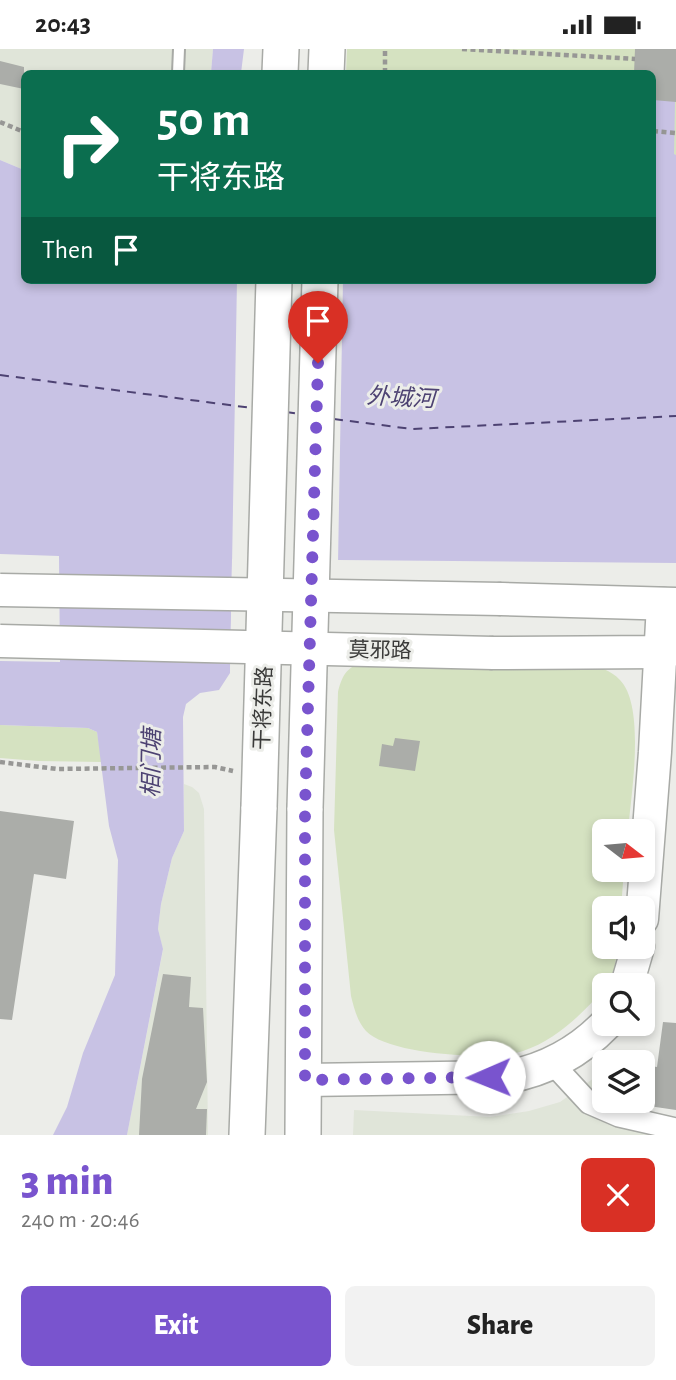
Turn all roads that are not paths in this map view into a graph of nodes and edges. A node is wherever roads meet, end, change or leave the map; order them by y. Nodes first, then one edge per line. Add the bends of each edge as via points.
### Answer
1 (179, 49) edge
2 (281, 49) edge
3 (327, 49) edge
4 (178, 70) edge
5 (280, 70) edge
6 (326, 70) edge
7 (275, 284) edge
8 (320, 284) edge
9 (0, 590) edge
10 (670, 604) edge
11 (0, 641) edge
12 (668, 650) edge
13 (644, 896) edge
14 (592, 1036) edge
15 (553, 1063) junction
16 (305, 1080) junction
17 (676, 1129) edge
18 (247, 1135) edge
19 (303, 1135) edge

1 - 4 lane
2 - 5 main road
3 - 6 main road
7 - 18 main road, 干将东路, bridge
8 - 16 main road, bridge via 305,808
9 - 10 main road, bridge
10 - 12 main road
11 - 12 main road, 莫邪路, bridge via 493,653
12 - 13 main road
14 - 15 main road
15 - 16 main road via 507,1077
15 - 17 street via 589,1103 619,1116
16 - 19 main road

